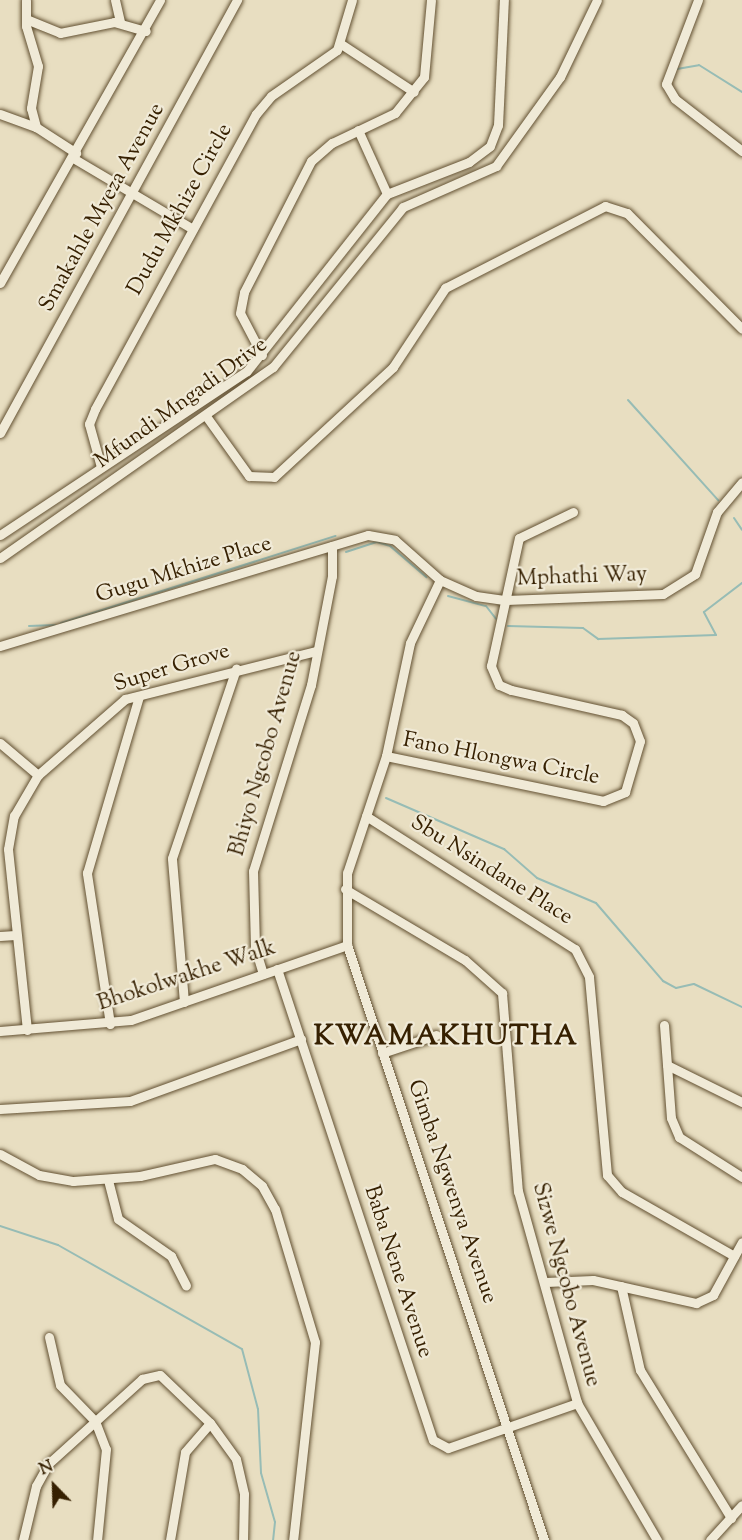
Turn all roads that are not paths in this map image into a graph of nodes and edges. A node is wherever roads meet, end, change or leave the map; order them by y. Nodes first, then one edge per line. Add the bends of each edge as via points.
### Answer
1 (26, 0) edge
2 (115, 0) edge
3 (160, 0) edge
4 (237, 0) edge
5 (352, 0) edge
6 (431, 0) edge
7 (504, 0) edge
8 (597, 0) edge
9 (698, 0) edge
10 (26, 19) junction
11 (120, 22) junction
12 (146, 31) junction
13 (341, 44) junction
14 (414, 92) junction
15 (0, 114) edge
16 (36, 128) junction
17 (358, 130) junction
18 (742, 151) edge
19 (74, 156) junction
20 (134, 193) junction
21 (387, 194) junction
22 (193, 229) junction
23 (0, 283) edge
24 (742, 328) edge
25 (262, 355) junction
26 (206, 416) junction
27 (0, 433) edge
28 (101, 467) junction
29 (742, 482) edge
30 (573, 512) dead end
31 (0, 535) edge
32 (380, 535) joint
33 (332, 546) junction
34 (0, 558) edge
35 (440, 580) junction
36 (506, 600) junction
37 (0, 646) edge
38 (316, 651) junction
39 (236, 669) junction
40 (139, 696) junction
41 (0, 743) edge
42 (386, 756) junction
43 (38, 775) junction
44 (366, 816) junction
45 (345, 889) junction
46 (15, 935) junction
47 (0, 936) edge
48 (347, 945) junction
49 (277, 969) junction
50 (263, 974) junction
51 (184, 1002) junction
52 (110, 1024) junction
53 (664, 1025) dead end
54 (27, 1030) junction
55 (0, 1031) edge
56 (436, 1035) dead end
57 (301, 1040) junction
58 (382, 1053) junction
59 (667, 1065) junction
60 (742, 1102) edge
61 (0, 1109) edge
62 (0, 1154) edge
63 (742, 1177) edge
64 (108, 1180) junction
65 (742, 1242) edge
66 (734, 1256) junction
67 (546, 1282) junction
68 (186, 1285) dead end
69 (621, 1286) junction
70 (49, 1337) dead end
71 (577, 1403) junction
72 (94, 1421) junction
73 (210, 1423) junction
74 (507, 1426) junction
75 (742, 1505) edge
76 (731, 1518) junction
77 (23, 1540) edge
78 (97, 1540) edge
79 (170, 1540) edge
80 (243, 1540) edge
81 (293, 1540) edge
82 (544, 1540) edge
83 (657, 1540) edge
84 (710, 1540) edge

1 - 10 street
2 - 11 street
3 - 12 street
4 - 20 street, Smakahle Myeza Avenue
5 - 13 street
6 - 14 street via 428,67
7 - 21 street via 496,138 470,162
8 - 26 street, Mfundi Mngadi Drive via 560,77 508,154 480,175 403,207 283,357
9 - 18 street via 666,84 682,106
10 - 11 street via 60,33
10 - 16 street via 38,66 31,108
11 - 12 street
12 - 19 street
13 - 14 street
13 - 22 street, Dudu Mkhize Circle via 263,105
14 - 17 street via 395,113
15 - 16 street
16 - 19 street
17 - 21 street
17 - 25 street via 311,161 244,292 240,313
19 - 20 street
19 - 23 street
20 - 22 street
20 - 27 street, Smakahle Myeza Avenue
21 - 25 street
22 - 28 street, Dudu Mkhize Circle via 89,424
24 - 26 street via 627,213 605,206 445,288 393,367 274,477 249,476
25 - 28 street via 235,381
26 - 34 street, Mfundi Mngadi Drive
28 - 31 street
29 - 36 street, Mphathi Way via 717,512 695,574 663,594
30 - 36 street via 519,538
32 - 33 street, Gugu Mkhize Place
32 - 35 street, Mphathi Way via 394,540
33 - 37 street, Gugu Mkhize Place
33 - 38 street, Bhiyo Ngcobo Avenue via 332,576
35 - 36 street, Mphathi Way via 465,593
35 - 42 street, Gimba Ngwenya Avenue via 410,643
36 - 42 street, Fano Hlongwa Circle via 491,666 499,685 622,715 637,728 640,741 625,792 603,801
38 - 39 street, Super Grove
38 - 50 street, Bhiyo Ngcobo Avenue via 254,871 255,947
39 - 40 street, Super Grove
39 - 51 street via 172,858
40 - 43 street, Super Grove via 116,704
40 - 52 street via 87,864
41 - 43 street
42 - 44 street, Gimba Ngwenya Avenue
43 - 46 street, Super Grove via 9,836
44 - 45 street, Gimba Ngwenya Avenue
44 - 66 street, Sbu Nsindane Place via 575,949 589,977 607,1175 622,1192
45 - 48 street, Gimba Ngwenya Avenue
45 - 67 street, Sizwe Ngcobo Avenue via 456,954 502,993 516,1179
46 - 47 street
46 - 54 street, Super Grove
48 - 49 street, Bhokolwakhe Walk
48 - 58 street, Gimba Ngwenya Avenue
49 - 50 street, Bhokolwakhe Walk
49 - 57 street, Baba Nene Avenue
50 - 51 street, Bhokolwakhe Walk
51 - 52 street, Bhokolwakhe Walk
52 - 54 street, Bhokolwakhe Walk
53 - 59 street
54 - 55 street, Bhokolwakhe Walk
56 - 58 street
57 - 61 street via 130,1101
57 - 74 street, Baba Nene Avenue via 433,1440 448,1448
58 - 74 street, Gimba Ngwenya Avenue
59 - 60 street
59 - 63 street via 671,1118 679,1137
62 - 64 street via 57,1180
64 - 68 street via 118,1219 171,1256
64 - 81 street via 215,1159 242,1169 268,1196 315,1342
65 - 66 street
66 - 69 street via 720,1284 703,1301
67 - 69 street via 579,1279
67 - 71 street, Sizwe Ngcobo Avenue
69 - 76 street via 640,1370
70 - 72 street via 60,1385
71 - 74 street, Baba Nene Avenue
71 - 83 street, Sizwe Ngcobo Avenue
72 - 73 street via 142,1379 160,1375
72 - 77 street via 42,1474
72 - 78 street via 108,1460
73 - 79 street via 185,1452
73 - 80 street via 242,1477
74 - 82 street, Gimba Ngwenya Avenue
75 - 76 street
76 - 84 street

